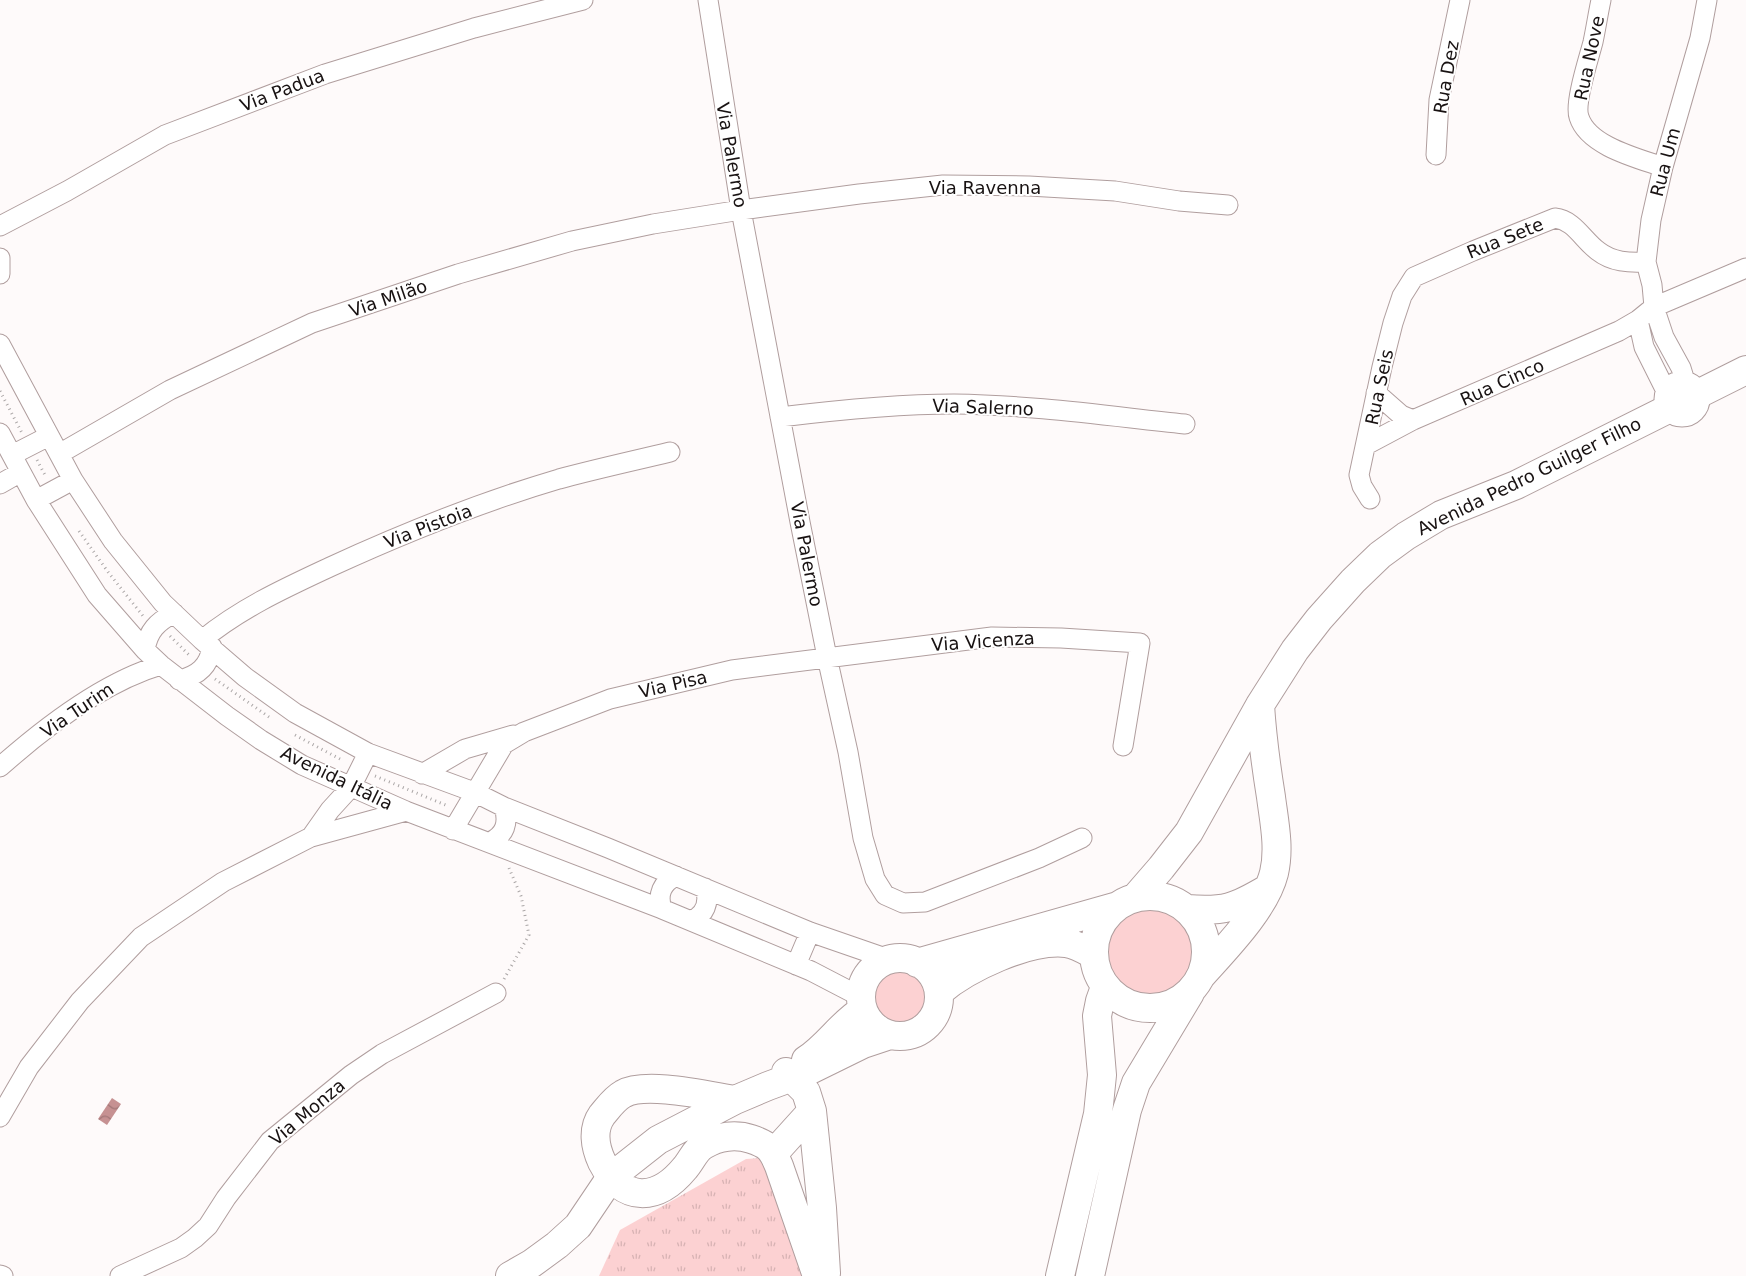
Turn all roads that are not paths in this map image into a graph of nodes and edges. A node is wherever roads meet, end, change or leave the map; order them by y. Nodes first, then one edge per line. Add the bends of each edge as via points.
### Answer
1 (583, 0) edge
2 (708, 0) edge
3 (1460, 0) edge
4 (1601, 0) edge
5 (1707, 0) edge
6 (1436, 155) dead end
7 (1663, 167) junction
8 (1228, 205) dead end
9 (741, 210) junction
10 (0, 226) edge
11 (0, 258) edge
12 (1646, 262) junction
13 (1746, 268) edge
14 (0, 274) edge
15 (1414, 277) joint
16 (1654, 307) junction
17 (1638, 320) junction
18 (0, 344) edge
19 (1746, 359) edge
20 (1746, 370) edge
21 (1746, 379) edge
22 (1376, 393) junction
23 (1681, 397) junction
24 (780, 417) junction
25 (1413, 420) junction
26 (1185, 424) dead end
27 (0, 433) edge
28 (49, 436) junction
29 (1366, 445) junction
30 (670, 452) dead end
31 (59, 454) junction
32 (12, 455) junction
33 (21, 472) junction
34 (72, 480) junction
35 (0, 484) edge
36 (1370, 499) dead end
37 (36, 500) junction
38 (174, 613) junction
39 (207, 644) junction
40 (145, 650) junction
41 (827, 657) junction
42 (161, 665) junction
43 (179, 680) junction
44 (1260, 705) junction
45 (524, 732) junction
46 (1123, 746) dead end
47 (368, 753) junction
48 (0, 767) edge
49 (422, 774) junction
50 (351, 787) junction
51 (474, 792) junction
52 (504, 807) junction
53 (406, 811) junction
54 (453, 830) junction
55 (311, 837) junction
56 (1082, 838) dead end
57 (498, 846) junction
58 (676, 876) junction
59 (705, 888) junction
60 (1268, 888) junction
61 (1126, 902) junction
62 (662, 909) junction
63 (1187, 909) junction
64 (690, 922) junction
65 (810, 932) junction
66 (1094, 955) junction
67 (904, 961) junction
68 (796, 965) junction
69 (1196, 984) junction
70 (1105, 988) junction
71 (938, 992) junction
72 (496, 994) road end
73 (862, 1004) junction
74 (890, 1035) junction
75 (782, 1078) junction
76 (735, 1100) junction
77 (812, 1111) junction
78 (0, 1117) edge
79 (774, 1153) junction
80 (611, 1177) junction
81 (120, 1276) edge
82 (510, 1276) edge
83 (817, 1276) edge
84 (826, 1276) edge
85 (1060, 1276) edge
86 (1090, 1276) edge

1 - 10 street, Via Padua via 474,28 325,74 174,132
2 - 9 street, Via Palermo
3 - 6 street, Rua Dez via 1439,100
4 - 7 street, Rua Nove via 1578,116 1584,127 1603,144
5 - 7 street, Rua Um via 1700,38
7 - 12 street, Rua Um
8 - 9 street, Via Ravenna via 1115,191 943,185
9 - 24 street, Via Palermo
9 - 31 street, Via Milão via 572,241 458,274 312,323 170,390
11 - 14 street
12 - 15 street, Rua Sete via 1614,260 1599,252 1563,219 1555,218
12 - 16 street, Rua Um
13 - 16 street
15 - 22 street, Rua Seis via 1402,296
16 - 17 street
16 - 23 street, Rua Um via 1664,337 1681,368
17 - 23 street via 1644,347
17 - 25 street, Rua Cinco
18 - 28 street, Avenida Itália
19 - 23 main road
20 - 23 main road
21 - 23 main road
22 - 25 street via 1401,415
22 - 29 street, Rua Seis
23 - 44 main road, Avenida Pedro Guilger Filho via 1516,485 1442,515 1380,555 1319,619
24 - 26 street, Via Salerno via 861,408 953,404 1027,407
24 - 41 street, Via Palermo
25 - 29 street, Rua Cinco
27 - 32 street, Avenida Itália
28 - 31 street, Avenida Itália
28 - 32 street
29 - 36 street, Rua Seis via 1359,475
30 - 39 street, Via Pistoia via 560,479 443,518 276,592 225,622
31 - 34 street, Avenida Itália
32 - 33 street, Avenida Itália
33 - 35 street
33 - 37 street, Avenida Itália
34 - 37 street
34 - 38 street, Avenida Itália via 113,541
37 - 40 street, Avenida Itália via 98,595
38 - 39 street, Avenida Itália
38 - 40 street via 152,629
39 - 43 street via 207,663 199,672
39 - 47 street, Avenida Itália via 295,712
40 - 42 street, Avenida Itália
41 - 45 street, Via Pisa via 732,670 610,699
41 - 46 street, Via Vicenza via 992,637 1140,643
41 - 56 street, Via Palermo via 863,838 876,879 885,895 903,903 925,902
42 - 43 street, Avenida Itália
42 - 48 street, Via Turim via 126,678 90,699
43 - 50 street, Avenida Itália via 261,740 302,765
44 - 60 main road via 1276,839 1274,874
44 - 61 main road, Avenida Pedro Guilger Filho via 1189,832 1161,868
45 - 49 street, Via Pisa via 465,749
45 - 51 street, Via Pisa via 504,744
47 - 49 street, Avenida Itália
47 - 50 street
49 - 51 street, Avenida Itália
50 - 53 street, Avenida Itália
50 - 55 street
51 - 52 street, Avenida Itália
51 - 54 street
52 - 57 street via 505,828
52 - 58 street, Avenida Itália
53 - 54 street, Avenida Itália
53 - 55 street
54 - 57 street, Avenida Itália
55 - 78 street via 223,882 141,938 80,1001 29,1067
57 - 62 street, Avenida Itália
58 - 59 street, Avenida Itália
58 - 62 street via 662,889
59 - 64 street via 706,908
59 - 65 street, Avenida Itália
60 - 63 main road via 1236,906 1209,911
60 - 69 main road via 1249,920
61 - 63 main road via 1153,896 1171,900
61 - 66 main road, Avenida Pedro Guilger Filho via 1105,919 1096,936
61 - 67 main road
62 - 64 street, Avenida Itália
63 - 69 main road via 1199,923 1205,940 1206,958
64 - 68 street, Avenida Itália
65 - 67 street, Avenida Itália
65 - 68 street
66 - 70 main road, Avenida Pedro Guilger Filho
66 - 71 main road via 1067,943 1030,948 974,968
67 - 71 main road via 928,970
67 - 73 main road via 879,964 869,973 863,984
68 - 73 street, Avenida Itália
69 - 70 main road via 1176,1002 1158,1008 1139,1008 1122,1001
69 - 86 main road via 1136,1083
70 - 85 main road via 1097,1016 1102,1075 1098,1114
71 - 74 main road via 934,1017 926,1026 915,1033
72 - 81 street, Via Monza via 382,1054 351,1075 270,1141 208,1226 195,1238 181,1248
73 - 74 main road via 869,1022
73 - 75 main road via 817,1053
74 - 75 main road via 849,1050 806,1072
75 - 76 main road
75 - 77 main road via 806,1092
76 - 80 main road via 658,1140
76 - 80 main road via 661,1090 624,1093 599,1120 595,1132 602,1160
77 - 79 main road
77 - 84 main road
79 - 80 main road via 764,1143 733,1136 703,1145 677,1177 651,1193 628,1191
79 - 83 main road
80 - 82 main road via 578,1226 557,1246

